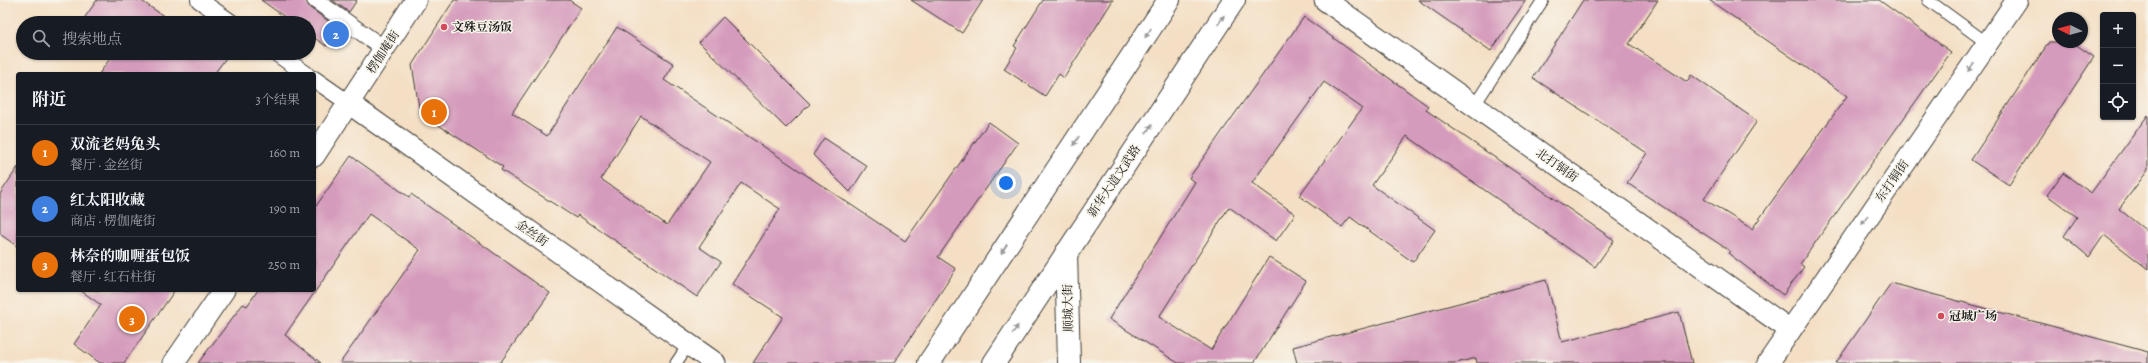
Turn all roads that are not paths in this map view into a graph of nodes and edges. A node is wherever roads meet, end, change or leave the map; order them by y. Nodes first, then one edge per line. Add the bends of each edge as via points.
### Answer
1 (199, 0) edge
2 (314, 0) edge
3 (416, 0) edge
4 (1169, 0) edge
5 (1234, 0) edge
6 (1325, 0) edge
7 (1543, 0) edge
8 (1928, 0) edge
9 (2017, 0) edge
10 (222, 16) edge
11 (1987, 43) junction
12 (385, 49) junction
13 (286, 60) edge
14 (303, 72) edge
15 (316, 80) edge
16 (350, 104) junction
17 (1474, 106) junction
18 (316, 153) edge
19 (1066, 253) junction
20 (223, 292) edge
21 (1790, 330) junction
22 (689, 344) junction
23 (177, 359) edge
24 (676, 363) edge
25 (715, 363) edge
26 (929, 363) edge
27 (994, 363) edge
28 (1069, 363) edge
29 (1768, 363) edge

1 - 10 street
2 - 12 street
3 - 12 street, 楞伽庵街
4 -> 26 main road
19 -> 5 main road, 新华大道文武路
6 - 17 street, 北打铜街
7 - 17 lane
8 - 11 lane
9 - 11 street, 东打铜街
11 -> 21 street, 东打铜街
12 - 16 street, 楞伽庵街
13 - 14 street
15 - 16 street
16 - 18 street, 楞伽庵街
16 - 22 street, 金丝街
17 - 21 street, 北打铜街
27 -> 19 main road, 新华大道文武路
19 - 28 main road, 顺城大街
20 - 23 street
21 - 29 street, 东打铜街
22 - 24 lane
22 - 25 street, 金丝街

